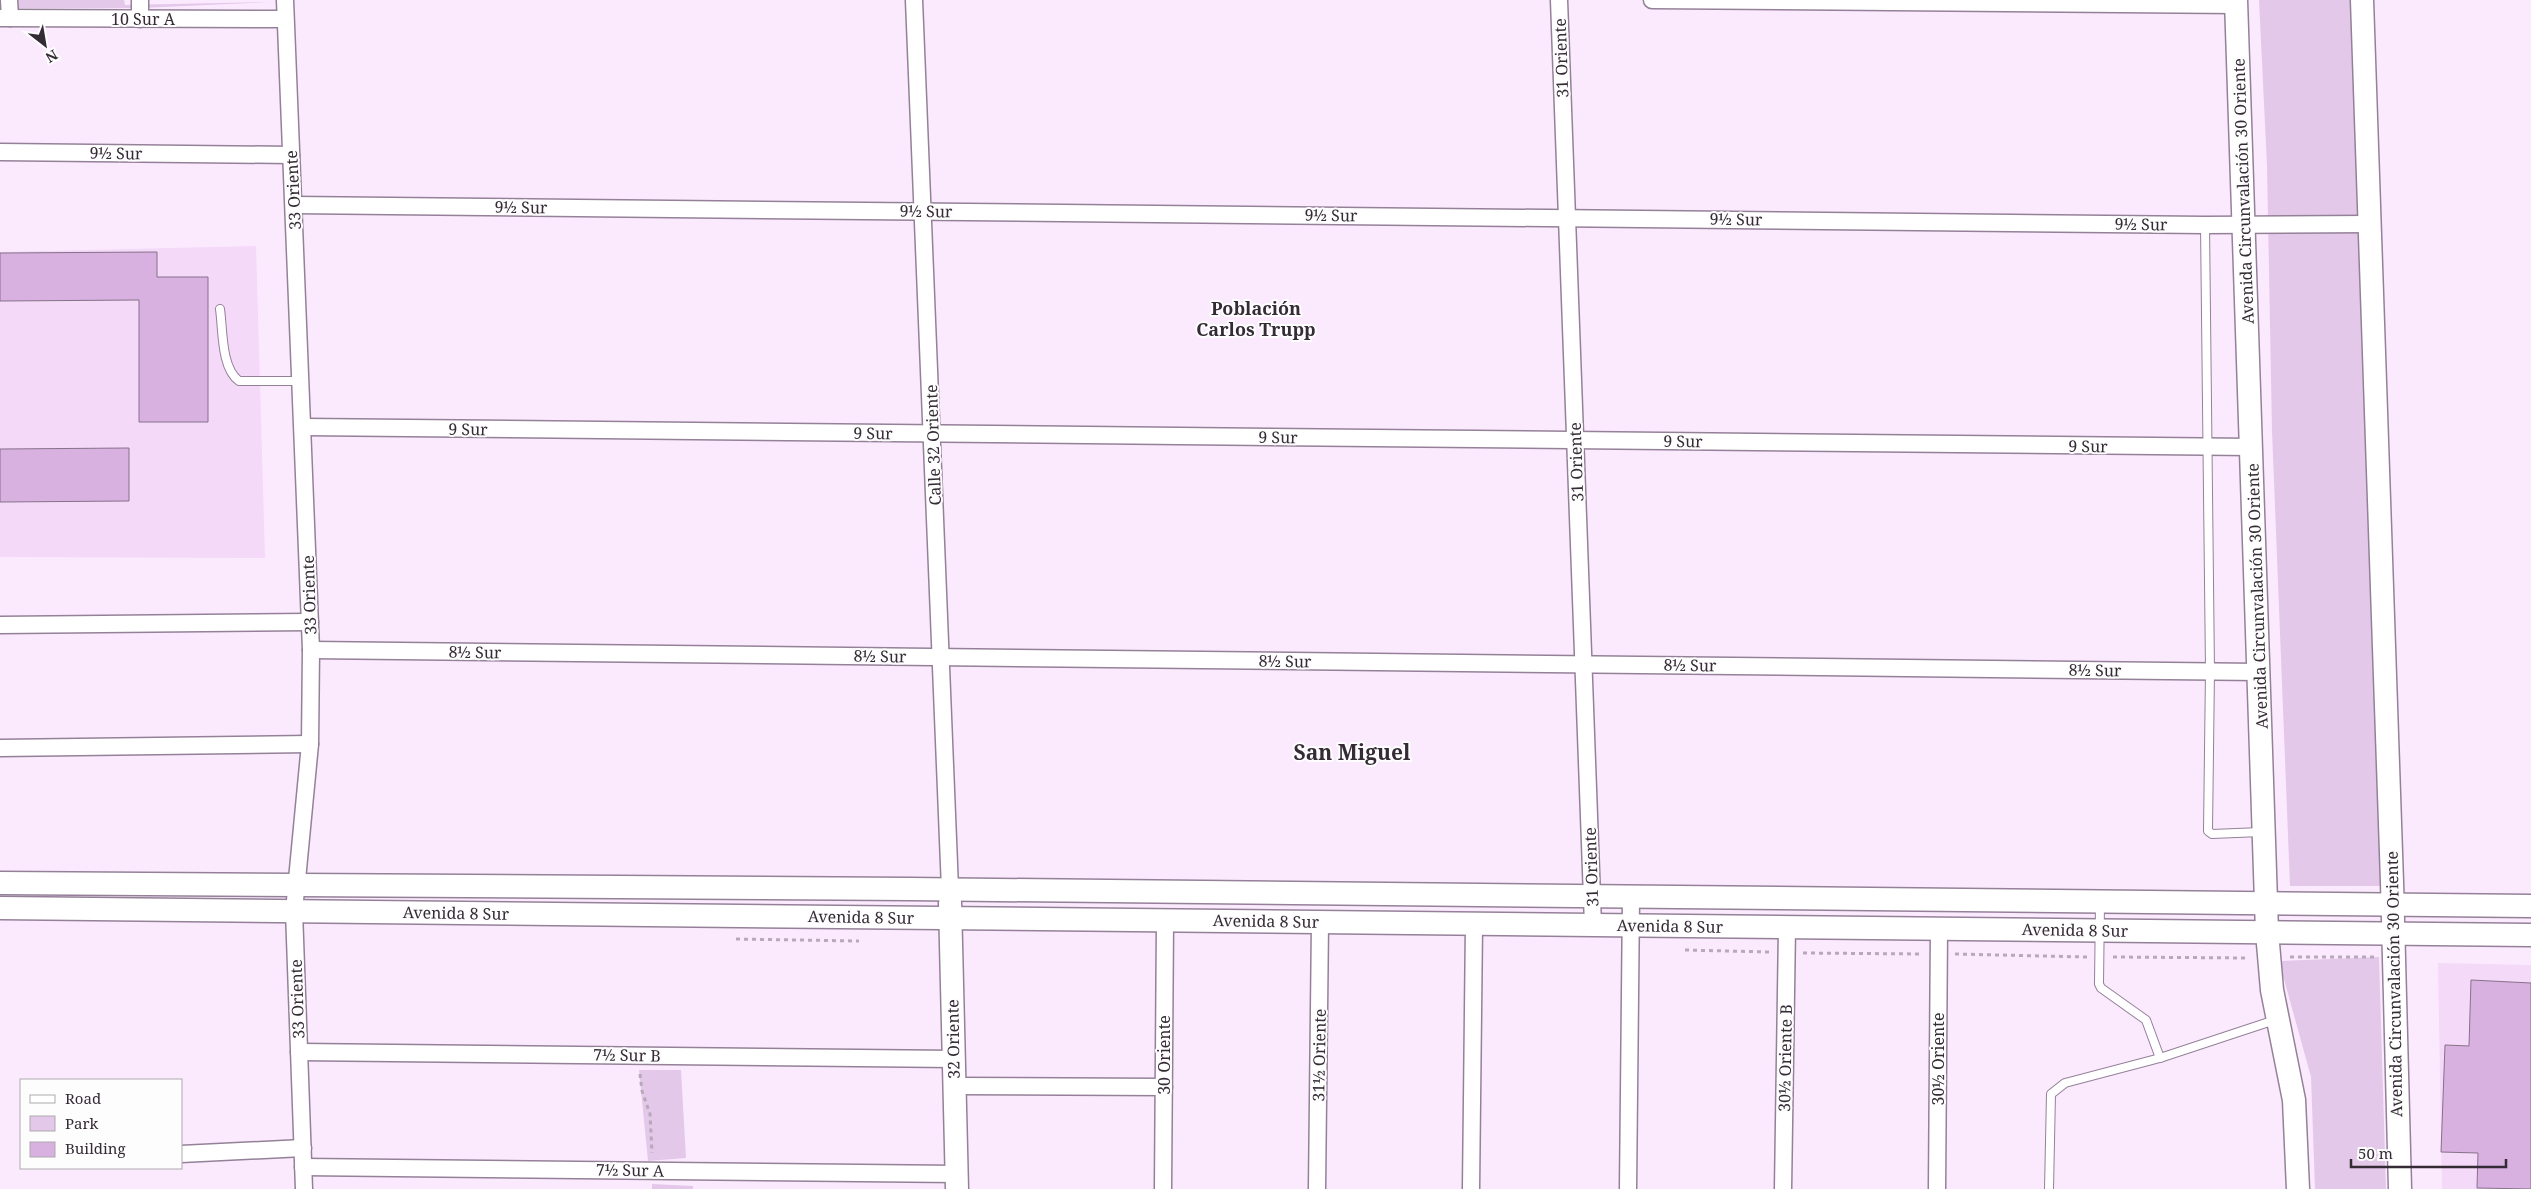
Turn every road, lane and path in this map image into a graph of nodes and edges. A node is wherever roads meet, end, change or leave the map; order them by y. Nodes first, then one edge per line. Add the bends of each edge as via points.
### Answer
1 (9, 0) edge
2 (140, 0) edge
3 (285, 0) edge
4 (914, 0) edge
5 (1559, 0) edge
6 (1652, 0) edge
7 (2362, 0) edge
8 (2236, 2) edge
9 (5, 18) edge
10 (285, 18) junction
11 (140, 19) junction
12 (0, 152) edge
13 (291, 155) junction
14 (294, 205) junction
15 (923, 211) junction
16 (1567, 218) junction
17 (2205, 224) junction
18 (2244, 224) junction
19 (2369, 224) junction
20 (220, 309) dead end
21 (302, 381) junction
22 (304, 427) junction
23 (932, 434) junction
24 (1575, 440) junction
25 (2207, 447) junction
26 (2252, 448) junction
27 (310, 622) junction
28 (0, 624) edge
29 (311, 650) junction
30 (941, 657) junction
31 (1584, 664) junction
32 (2210, 672) junction
33 (2259, 672) junction
34 (310, 744) junction
35 (0, 748) edge
36 (2264, 832) junction
37 (0, 883) edge
38 (295, 884) junction
39 (950, 889) junction
40 (1592, 898) junction
41 (1631, 898) junction
42 (2100, 903) junction
43 (2392, 904) junction
44 (2267, 905) junction
45 (2531, 906) edge
46 (0, 908) edge
47 (294, 911) junction
48 (950, 918) junction
49 (1165, 920) junction
50 (1320, 922) junction
51 (1474, 924) junction
52 (1592, 925) junction
53 (1630, 925) junction
54 (1787, 927) junction
55 (1939, 928) junction
56 (2100, 930) junction
57 (2268, 932) junction
58 (2392, 934) junction
59 (2531, 935) edge
60 (2279, 1018) junction
61 (299, 1052) junction
62 (643, 1055) junction
63 (2160, 1058) junction
64 (954, 1059) junction
65 (955, 1086) junction
66 (1164, 1087) junction
67 (303, 1148) junction
68 (182, 1154) edge
69 (303, 1167) junction
70 (653, 1171) junction
71 (957, 1182) edge
72 (304, 1189) edge
73 (1163, 1189) edge
74 (1317, 1189) edge
75 (1471, 1189) edge
76 (1628, 1189) edge
77 (1783, 1189) edge
78 (1937, 1189) edge
79 (2049, 1189) edge
80 (2298, 1189) edge
81 (2400, 1189) edge

1 - 9 street
2 - 11 street
3 - 10 street, 33 Oriente
4 - 15 street, Calle 32 Oriente
5 - 16 street, 31 Oriente
6 - 8 street
7 - 19 street, Avenida Circunvalación 30 Oriente
8 - 18 street, Avenida Circunvalación 30 Oriente
9 - 11 street, 10 Sur A
10 - 11 street, 10 Sur A
10 - 13 street, 33 Oriente
12 - 13 street, 9½ Sur
13 - 14 street, 33 Oriente
14 - 15 street, 9½ Sur
14 - 21 street, 33 Oriente
15 - 16 street, 9½ Sur
15 - 23 street, Calle 32 Oriente
16 - 17 street, 9½ Sur
16 - 24 street, 31 Oriente
17 - 18 street, 9½ Sur
17 - 25 lane
18 - 19 street, 9½ Sur
18 - 26 street, Avenida Circunvalación 30 Oriente
19 - 43 street, Avenida Circunvalación 30 Oriente
20 - 21 lane via 232,376 238,381
21 - 22 street, 33 Oriente
22 - 23 street, 9 Sur
22 - 27 street, 33 Oriente
23 - 24 street, 9 Sur
23 - 30 street, Calle 32 Oriente
24 - 25 street, 9 Sur
24 - 31 street, 31 Oriente
25 - 26 street, 9 Sur
25 - 32 lane
26 - 33 street, Avenida Circunvalación 30 Oriente
27 - 28 street
27 - 29 street, 33 Oriente
29 - 30 street, 8½ Sur
29 - 34 street, 33 Oriente
30 - 31 street, 8½ Sur
30 - 39 street, Calle 32 Oriente
31 - 32 street, 8½ Sur
31 - 40 street, 31 Oriente
32 - 33 street, 8½ Sur
32 - 36 lane via 2208,831 2212,834
33 - 36 street, Avenida Circunvalación 30 Oriente
34 - 35 street
34 - 38 street, 33 Oriente
36 - 44 street, Avenida Circunvalación 30 Oriente
37 - 38 street, Avenida 8 Sur
38 - 39 street, Avenida 8 Sur
38 - 47 street, 33 Oriente
39 - 40 street, Avenida 8 Sur
39 - 48 street, 32 Oriente
40 - 41 street, Avenida 8 Sur
40 - 52 street, 31 Oriente
41 - 42 street, Avenida 8 Sur
41 - 53 street
42 - 44 street, Avenida 8 Sur
42 - 56 lane
43 - 44 street, Avenida 8 Sur
43 - 45 street, Avenida 8 Sur
43 - 58 street, Avenida Circunvalación 30 Oriente
44 - 57 street, Avenida Circunvalación 30 Oriente
46 - 47 street, Avenida 8 Sur
47 - 48 street, Avenida 8 Sur
47 - 61 street, 33 Oriente
48 - 49 street, Avenida 8 Sur
48 - 64 street, 32 Oriente
49 - 50 street, Avenida 8 Sur
49 - 66 street, 30 Oriente
50 - 51 street, Avenida 8 Sur
50 - 74 street, 31½ Oriente
51 - 52 street, Avenida 8 Sur
51 - 75 street
52 - 53 street, Avenida 8 Sur
53 - 54 street, Avenida 8 Sur
53 - 76 street
54 - 55 street, Avenida 8 Sur
54 - 77 street, 30½ Oriente B
55 - 56 street, Avenida 8 Sur
55 - 78 street, 30½ Oriente
56 - 57 street, Avenida 8 Sur
56 - 63 lane via 2101,988 2146,1020
57 - 58 street, Avenida 8 Sur
57 - 60 street, Avenida Circunvalación 30 Oriente via 2272,990
58 - 59 street, Avenida 8 Sur
58 - 81 street, Avenida Circunvalación 30 Oriente
60 - 63 lane
60 - 80 street, Avenida Circunvalación 30 Oriente via 2294,1100
61 - 62 street, 7½ Sur B
61 - 67 street, 33 Oriente
62 - 64 street, 7½ Sur B
62 - 70 path via 640,1076 650,1114
63 - 79 lane via 2065,1083 2051,1094
64 - 65 street, 32 Oriente
65 - 66 street
65 - 71 street, 32 Oriente
66 - 73 street, 30 Oriente
67 - 68 street
67 - 69 street, 33 Oriente
69 - 70 street, 7½ Sur A
69 - 72 street, 33 Oriente
70 - 71 street, 7½ Sur A

